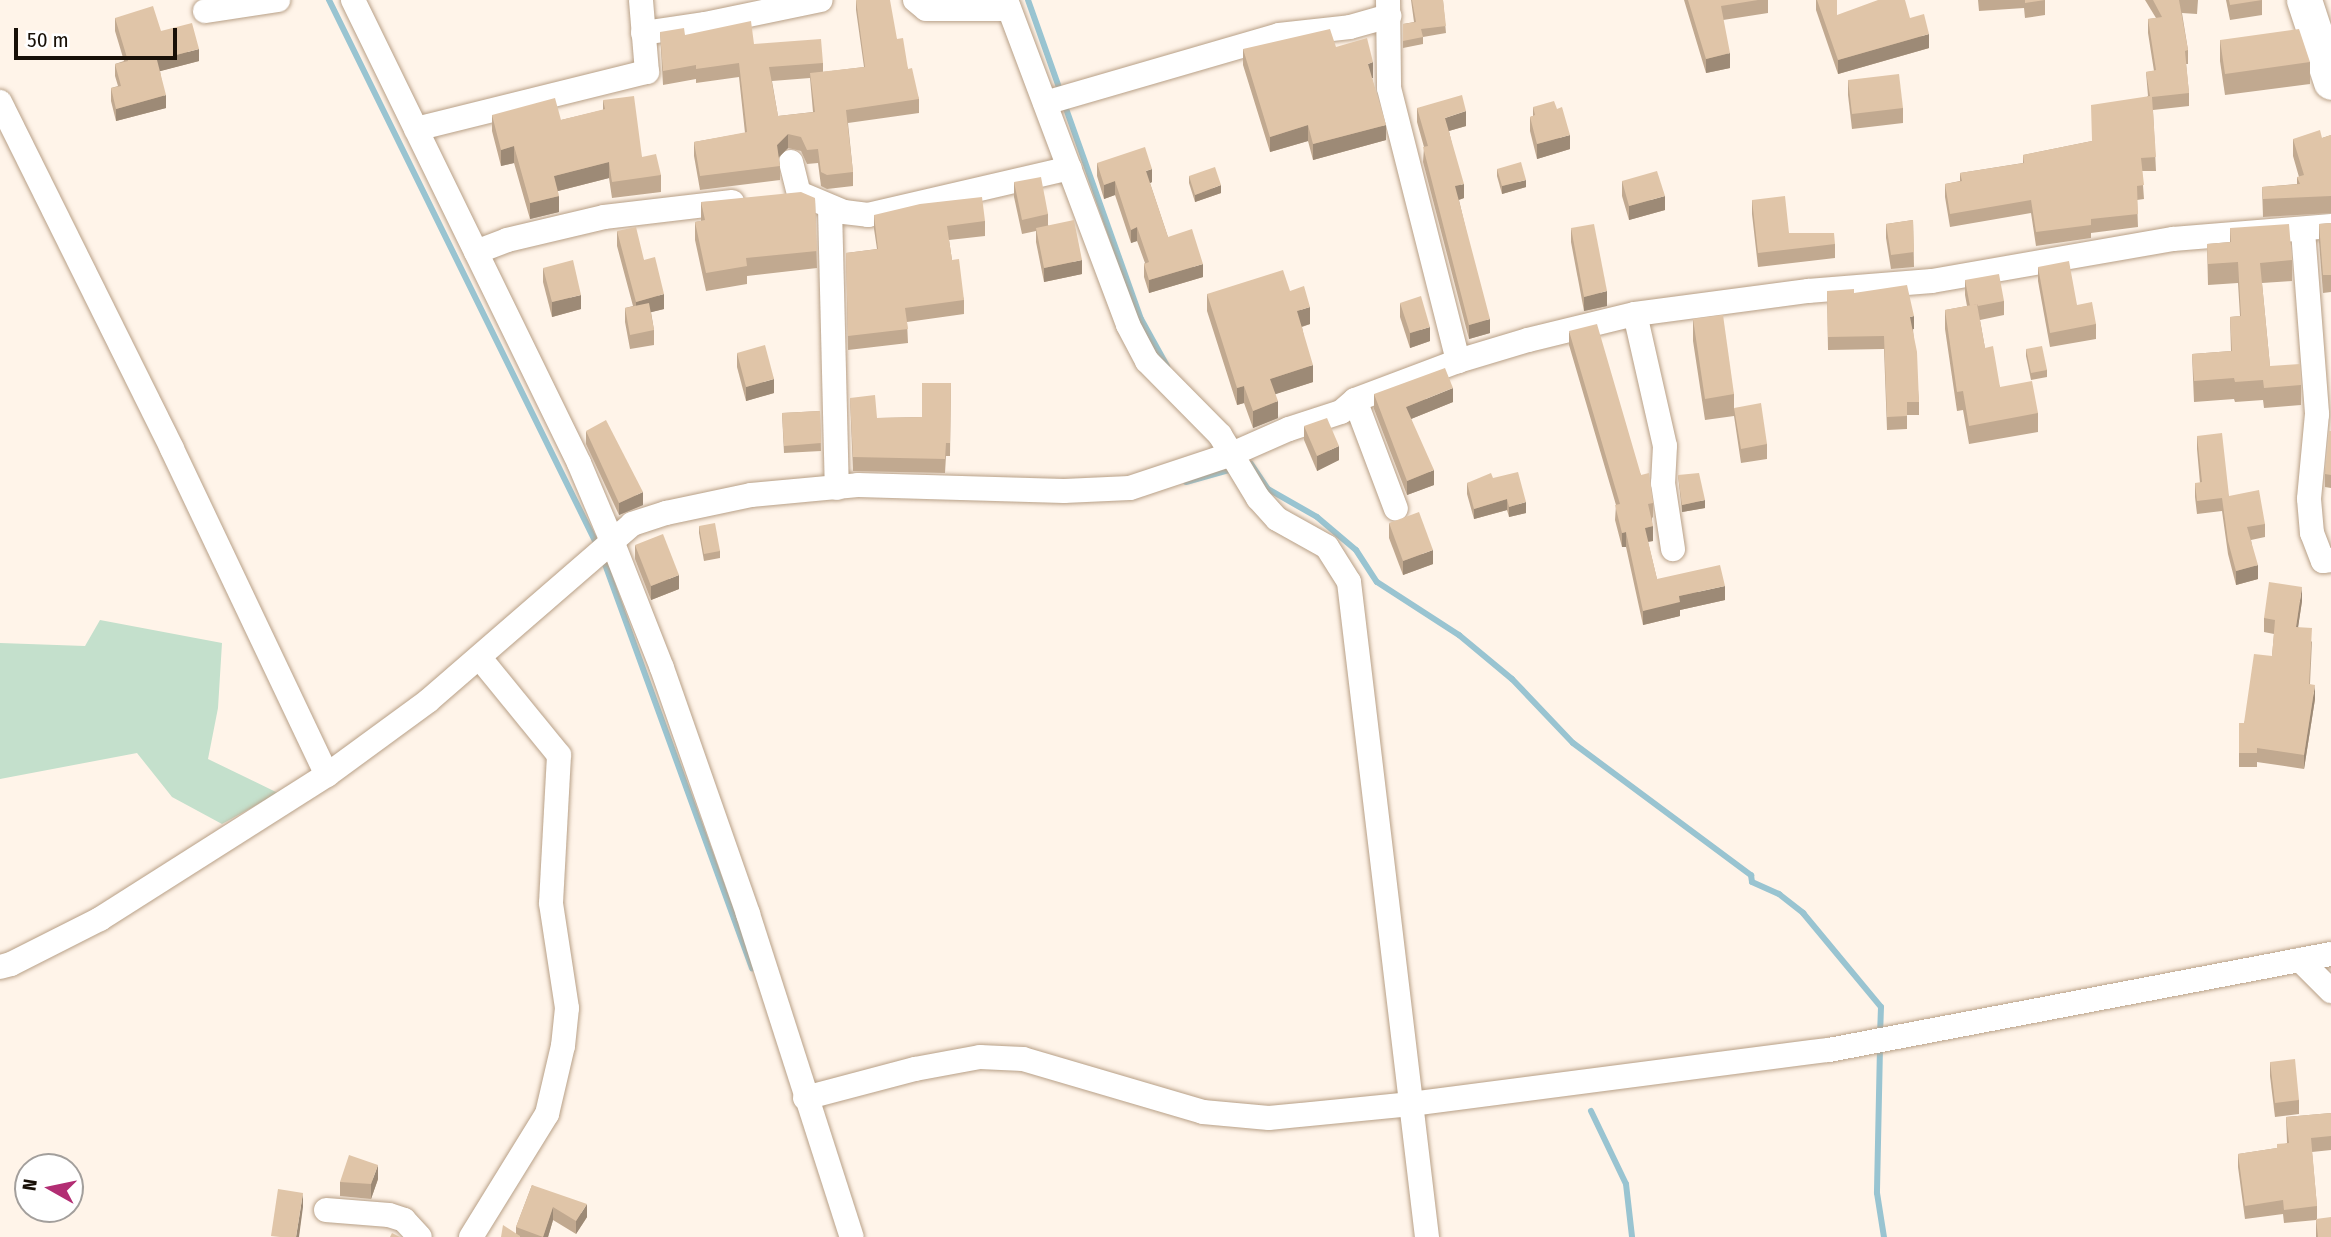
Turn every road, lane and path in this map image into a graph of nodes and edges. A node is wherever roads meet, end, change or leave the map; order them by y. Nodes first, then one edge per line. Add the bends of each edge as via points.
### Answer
1 (278, 0) edge
2 (353, 0) edge
3 (641, 0) edge
4 (821, 0) edge
5 (915, 0) edge
6 (2304, 0) edge
7 (1007, 5) edge
8 (1389, 8) edge
9 (205, 11) dead end
10 (643, 33) junction
11 (2331, 82) edge
12 (0, 102) edge
13 (1045, 103) junction
14 (416, 129) junction
15 (791, 162) dead end
16 (1069, 168) junction
17 (799, 193) junction
18 (830, 208) junction
19 (2331, 226) edge
20 (2303, 230) junction
21 (476, 252) junction
22 (1635, 314) junction
23 (1458, 360) junction
24 (1355, 400) junction
25 (1232, 454) junction
26 (837, 488) junction
27 (1396, 509) dead end
28 (612, 541) junction
29 (1673, 549) dead end
30 (2331, 560) edge
31 (480, 658) junction
32 (327, 775) junction
33 (2331, 954) edge
34 (2300, 960) junction
35 (0, 967) edge
36 (2331, 991) edge
37 (805, 1098) junction
38 (1411, 1104) junction
39 (326, 1210) dead end
40 (420, 1237) edge
41 (471, 1237) edge
42 (852, 1237) edge
43 (1427, 1237) edge

1 - 9 street
2 - 14 street
3 - 10 street
4 - 10 street
5 - 7 street via 926,9
6 - 11 street
7 - 13 street
8 - 13 street via 1350,27 1279,35
8 - 23 street via 1388,88
10 - 14 street via 646,72
12 - 32 street via 163,429
13 - 16 street
14 - 21 street
15 - 17 street
16 - 18 street via 868,215
16 - 25 street via 1128,325 1147,361 1202,415
17 - 18 street
17 - 21 street via 604,217
18 - 26 street
19 - 20 street
20 - 22 street via 2173,239 1931,281 1808,291
20 - 30 street via 2317,414 2309,499 2323,561
21 - 28 street
22 - 23 street
22 - 29 street via 1665,446 1663,483
23 - 24 street
24 - 25 street via 1341,411
24 - 27 street
25 - 26 street via 1148,483 1100,491
25 - 38 street via 1258,498 1277,519 1327,547 1349,582
26 - 28 street via 751,495 666,513 632,524
28 - 31 street
28 - 37 street via 725,849
31 - 32 street
31 - 41 street via 559,755 551,903 567,1008 547,1114
32 - 35 street via 100,919
33 - 34 street
34 - 36 street
34 - 38 street via 1829,1050
37 - 38 street via 980,1057 1023,1059 1158,1101 1242,1117
37 - 42 street
38 - 43 street
39 - 40 street via 389,1214 404,1220

